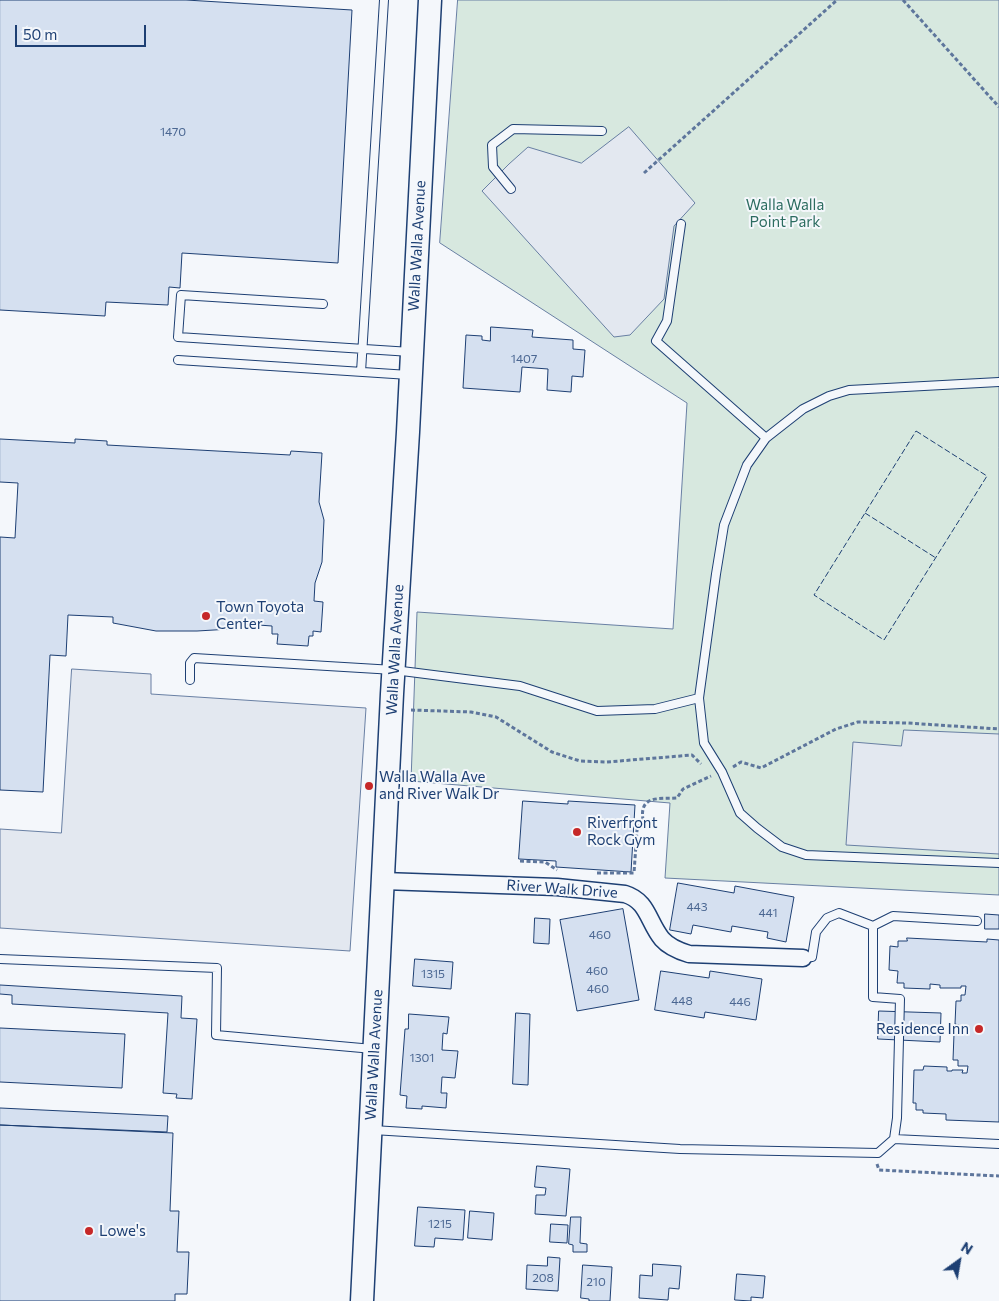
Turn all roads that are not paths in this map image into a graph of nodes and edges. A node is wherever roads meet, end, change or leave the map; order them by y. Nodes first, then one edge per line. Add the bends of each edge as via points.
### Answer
1 (384, 0) edge
2 (430, 0) edge
3 (602, 131) dead end
4 (511, 188) dead end
5 (681, 224) dead end
6 (323, 304) dead end
7 (362, 348) junction
8 (412, 352) junction
9 (178, 360) dead end
10 (360, 372) junction
11 (410, 376) junction
12 (999, 382) edge
13 (766, 438) junction
14 (394, 670) junction
15 (190, 680) dead end
16 (700, 698) junction
17 (999, 863) edge
18 (383, 881) junction
19 (977, 920) dead end
20 (873, 926) junction
21 (803, 958) joint
22 (0, 960) edge
23 (374, 1049) junction
24 (370, 1130) junction
25 (894, 1139) junction
26 (999, 1144) edge
27 (362, 1301) edge

1 - 7 lane
2 - 8 street, Walla Walla Avenue
3 - 4 lane via 513,129 492,145 493,167
5 - 13 lane via 667,321 656,341
6 - 7 lane via 181,295 178,337
7 - 8 lane
7 - 10 lane
8 - 11 street, Walla Walla Avenue
9 - 10 lane
10 - 11 lane
11 - 14 street, Walla Walla Avenue
12 - 13 lane via 849,390 803,409
13 - 16 lane via 747,465 724,525
14 - 15 lane via 194,658 190,663
14 - 16 lane via 520,686 597,712 655,709
14 - 18 street, Walla Walla Avenue
16 - 17 lane via 704,743 722,772 740,812 782,847 806,855
18 - 21 street, River Walk Drive via 557,887 624,894 638,901 661,938 678,951
18 - 23 street, Walla Walla Avenue
19 - 20 lane via 893,916
20 - 21 lane via 839,913 827,918 816,932 812,957
20 - 25 lane via 873,997 900,999
22 - 23 lane via 217,968 216,1035
23 - 24 street, Walla Walla Avenue
24 - 25 lane via 680,1149 875,1153
24 - 27 street, Walla Walla Avenue
25 - 26 lane

